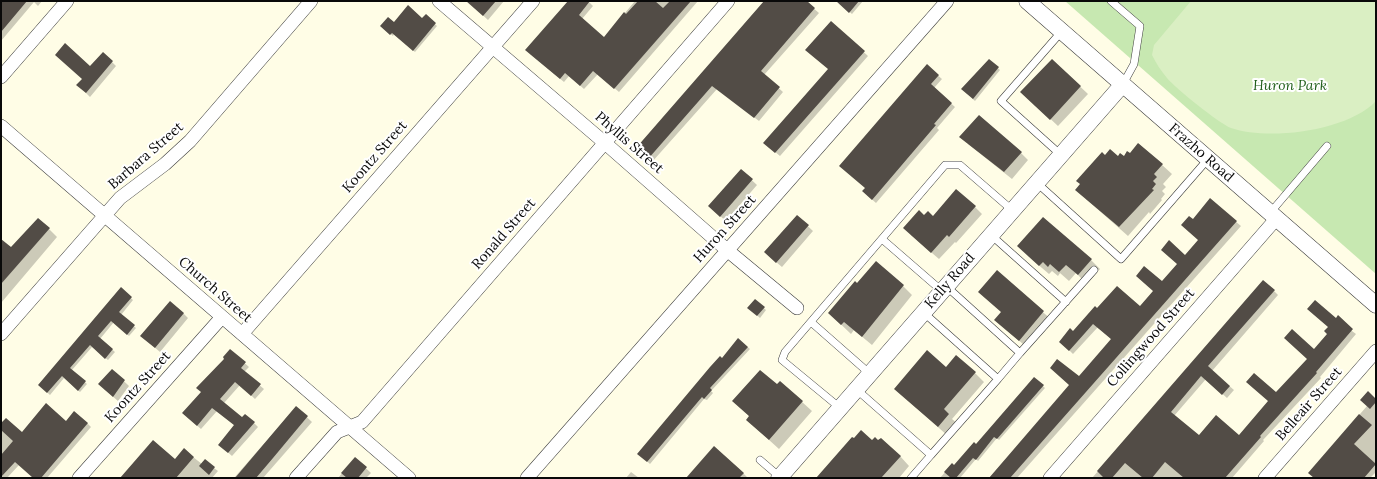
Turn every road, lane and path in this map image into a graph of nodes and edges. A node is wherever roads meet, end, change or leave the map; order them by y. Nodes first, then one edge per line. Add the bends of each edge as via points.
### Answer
1 (67, 1) edge
2 (311, 1) edge
3 (439, 1) edge
4 (533, 1) edge
5 (728, 1) edge
6 (947, 1) edge
7 (1027, 1) edge
8 (1111, 1) edge
9 (1062, 31) junction
10 (492, 47) junction
11 (1, 77) edge
12 (1123, 84) junction
13 (1, 126) edge
14 (605, 143) junction
15 (1327, 146) dead end
16 (1061, 155) junction
17 (1208, 159) junction
18 (1036, 183) junction
19 (1012, 210) junction
20 (105, 215) junction
21 (1273, 216) junction
22 (991, 235) junction
23 (882, 239) junction
24 (727, 250) junction
25 (1094, 270) dead end
26 (944, 288) junction
27 (1066, 302) junction
28 (1376, 305) edge
29 (797, 308) dead end
30 (923, 312) junction
31 (222, 317) junction
32 (811, 322) junction
33 (1, 334) edge
34 (242, 334) junction
35 (1376, 351) edge
36 (1020, 353) junction
37 (869, 373) junction
38 (998, 379) junction
39 (856, 389) junction
40 (839, 407) junction
41 (350, 427) junction
42 (932, 454) junction
43 (760, 460) dead end
44 (79, 478) edge
45 (296, 478) edge
46 (409, 478) edge
47 (527, 478) edge
48 (780, 478) edge
49 (911, 478) edge
50 (1050, 478) edge
51 (1265, 478) edge

1 - 11 street
2 - 20 street, Barbara Street via 190,141 165,164 120,198
3 - 10 street, Phyllis Street
4 - 10 street, Koontz Street
5 - 14 street, Ronald Street
6 - 24 street, Huron Street
7 - 9 street, Frazho Road
8 - 12 lane via 1140,26 1134,64
9 - 12 street, Frazho Road
9 - 16 lane via 1002,101
10 - 14 street, Phyllis Street
10 - 34 street, Koontz Street
12 - 16 street, Kelly Road
12 - 17 street, Frazho Road
13 - 20 street, Church Street
14 - 24 street, Phyllis Street
14 - 41 street, Ronald Street via 362,422
15 - 21 lane
16 - 18 street, Kelly Road
17 - 18 lane via 1121,259
17 - 21 street, Frazho Road
18 - 19 street, Kelly Road
19 - 22 street, Kelly Road
19 - 23 lane via 960,165 945,165
20 - 31 street, Church Street
20 - 33 street, Barbara Street
21 - 28 street, Frazho Road
21 - 50 street, Collingwood Street
22 - 26 street, Kelly Road
22 - 27 lane
23 - 26 lane
23 - 32 lane
24 - 29 street, Phyllis Street
24 - 47 street, Huron Street
25 - 27 lane
26 - 30 street, Kelly Road
26 - 36 lane
27 - 36 lane
30 - 37 street, Kelly Road
30 - 38 lane
31 - 34 street, Church Street
31 - 44 street, Koontz Street
32 - 37 lane
32 - 40 lane via 785,352 782,360
34 - 41 street, Church Street
35 - 51 street, Belleair Street
36 - 38 lane
37 - 39 street, Kelly Road
38 - 42 lane
39 - 40 street, Kelly Road
39 - 42 lane
40 - 48 street, Kelly Road
41 - 45 street, Ronald Street via 337,432
41 - 46 street, Church Street
42 - 49 lane
43 - 48 lane

